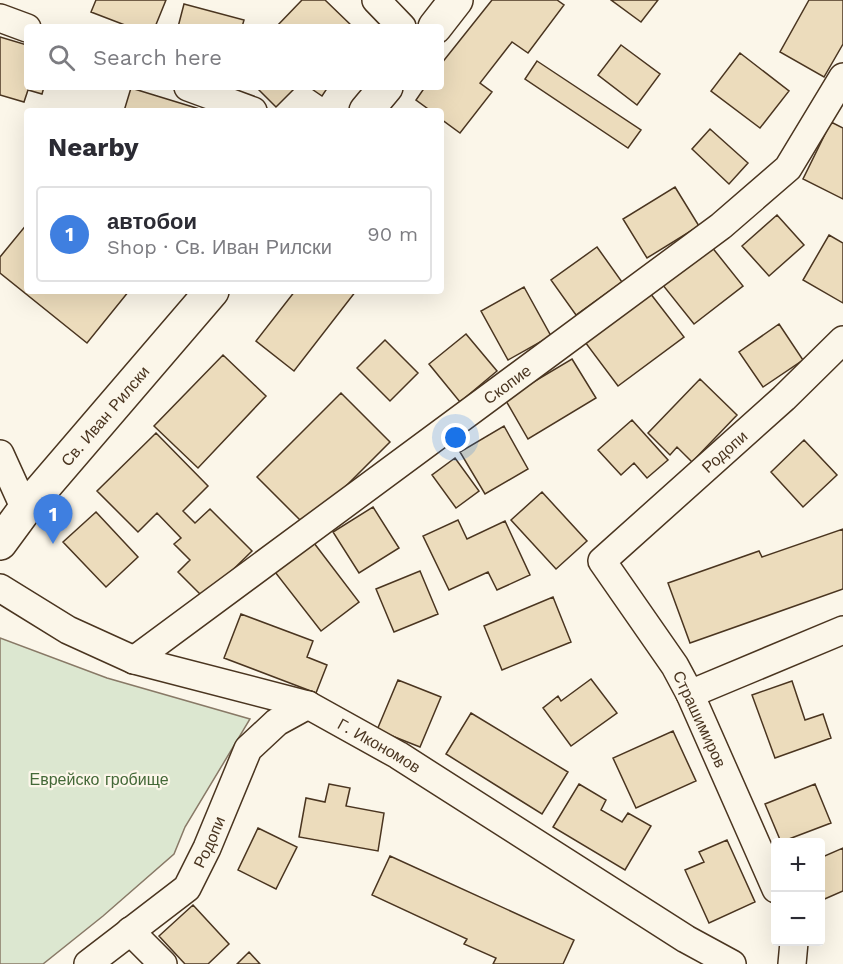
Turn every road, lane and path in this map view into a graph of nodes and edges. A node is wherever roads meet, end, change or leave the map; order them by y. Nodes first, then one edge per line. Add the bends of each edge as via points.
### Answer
1 (376, 0) edge
2 (456, 0) edge
3 (0, 18) edge
4 (399, 24) edge
5 (437, 24) edge
6 (24, 27) edge
7 (843, 77) edge
8 (196, 90) edge
9 (384, 90) edge
10 (245, 108) edge
11 (368, 108) edge
12 (209, 294) edge
13 (843, 340) edge
14 (0, 454) edge
15 (25, 509) junction
16 (0, 543) edge
17 (602, 561) joint
18 (0, 588) edge
19 (843, 630) edge
20 (134, 660) junction
21 (690, 694) junction
22 (308, 705) junction
23 (771, 878) edge
24 (130, 931) junction
25 (794, 946) edge
26 (88, 964) edge
27 (163, 964) edge
28 (732, 964) edge
29 (792, 964) edge

1 - 4 street
2 - 5 street
3 - 6 street
7 - 20 street, Скопие via 788,168 721,226
8 - 10 street
9 - 11 street
12 - 15 street, Св. Иван Рилски
13 - 17 street, Родопи
14 - 15 street
15 - 16 street, Св. Иван Рилски
17 - 21 street, Страшимиров
18 - 20 street, Г. Икономов via 68,630
19 - 21 street
20 - 22 street, Г. Икономов
21 - 23 street, Страшимиров
22 - 24 street, Родопи via 277,722 248,749 186,888
22 - 28 street, Г. Икономов via 398,755
24 - 26 street, Родопи
24 - 27 street
25 - 29 street

